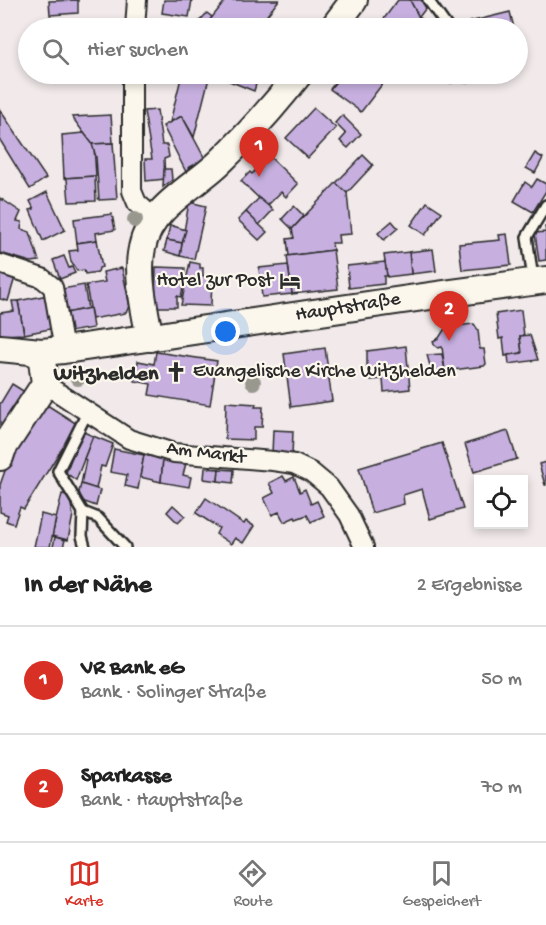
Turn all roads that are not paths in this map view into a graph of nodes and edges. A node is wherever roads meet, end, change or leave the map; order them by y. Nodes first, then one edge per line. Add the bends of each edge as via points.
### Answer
1 (137, 0) edge
2 (354, 0) edge
3 (429, 0) edge
4 (136, 18) edge
5 (340, 18) edge
6 (441, 18) edge
7 (132, 84) edge
8 (291, 84) edge
9 (546, 206) edge
10 (155, 219) junction
11 (0, 264) edge
12 (539, 281) edge
13 (150, 338) junction
14 (0, 348) edge
15 (52, 351) junction
16 (45, 384) junction
17 (87, 413) junction
18 (0, 457) edge
19 (83, 512) junction
20 (86, 547) edge
21 (125, 547) edge
22 (364, 547) edge

1 - 4 street
2 - 5 main road
3 - 6 lane
7 - 10 street via 132,191
8 - 10 main road via 261,122
9 - 12 lane via 527,237
10 - 13 main road via 140,261
11 - 15 street via 42,278 53,287
12 - 13 main road, Hauptstraße
13 - 15 main road
14 - 15 main road
15 - 16 main road
16 - 17 street, Am Markt
16 - 18 main road
17 - 19 lane via 58,471
17 - 22 street, Am Markt via 129,439 174,453 273,461 311,472 349,515
19 - 20 lane via 82,536
19 - 21 lane via 98,518

